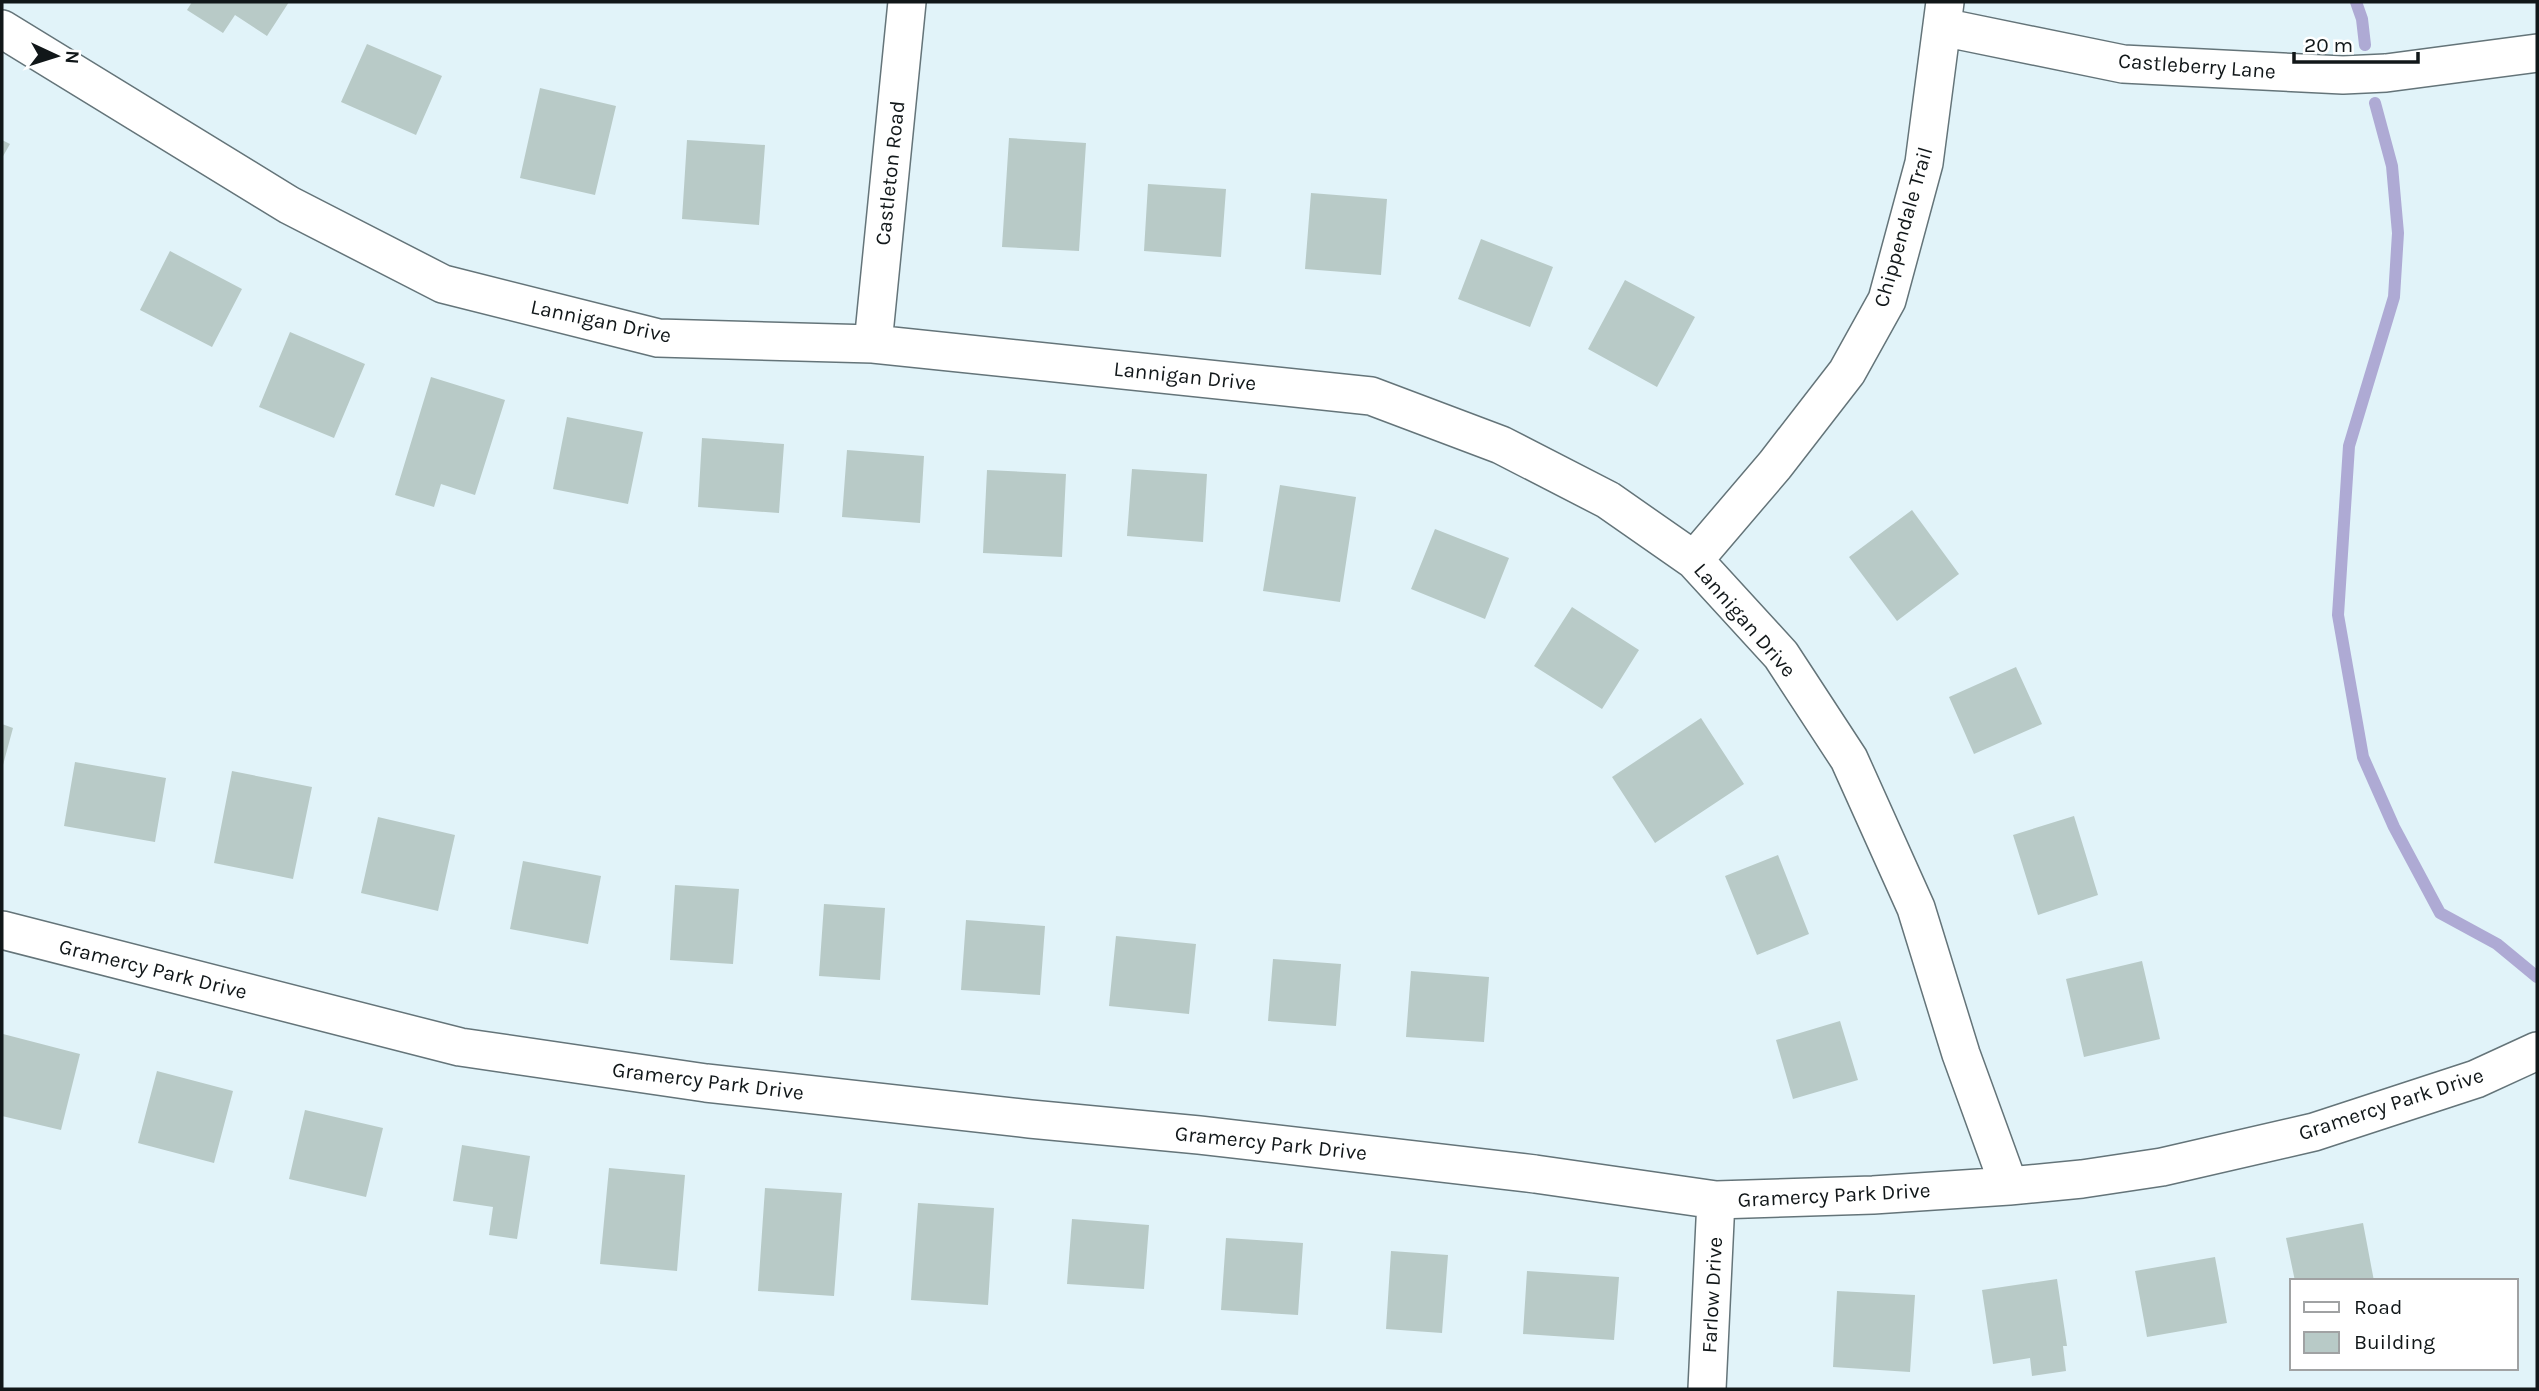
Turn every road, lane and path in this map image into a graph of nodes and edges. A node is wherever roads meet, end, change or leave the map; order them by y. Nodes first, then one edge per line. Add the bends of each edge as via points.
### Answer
1 (906, 2) edge
2 (1943, 15) edge
3 (2, 30) edge
4 (2537, 53) edge
5 (873, 344) junction
6 (1694, 560) junction
7 (2, 930) edge
8 (2537, 1051) edge
9 (2009, 1186) junction
10 (1716, 1200) junction
11 (1707, 1389) edge

1 - 5 street, Castleton Road
2 - 4 street, Castleberry Lane via 2123,64 2343,75
2 - 6 street, Chippendale Trail via 1924,163 1887,300 1847,372
3 - 5 street, Lannigan Drive via 289,205 443,284 658,338
5 - 6 street, Lannigan Drive via 1371,396 1502,445 1608,500
6 - 9 street, Lannigan Drive via 1781,655 1849,760 1916,908 1961,1054
7 - 10 street, Gramercy Park Drive via 460,1047 706,1083 1522,1172
8 - 9 street, Gramercy Park Drive via 2476,1079 2314,1132 2162,1167
9 - 10 street, Gramercy Park Drive
10 - 11 street, Farlow Drive

